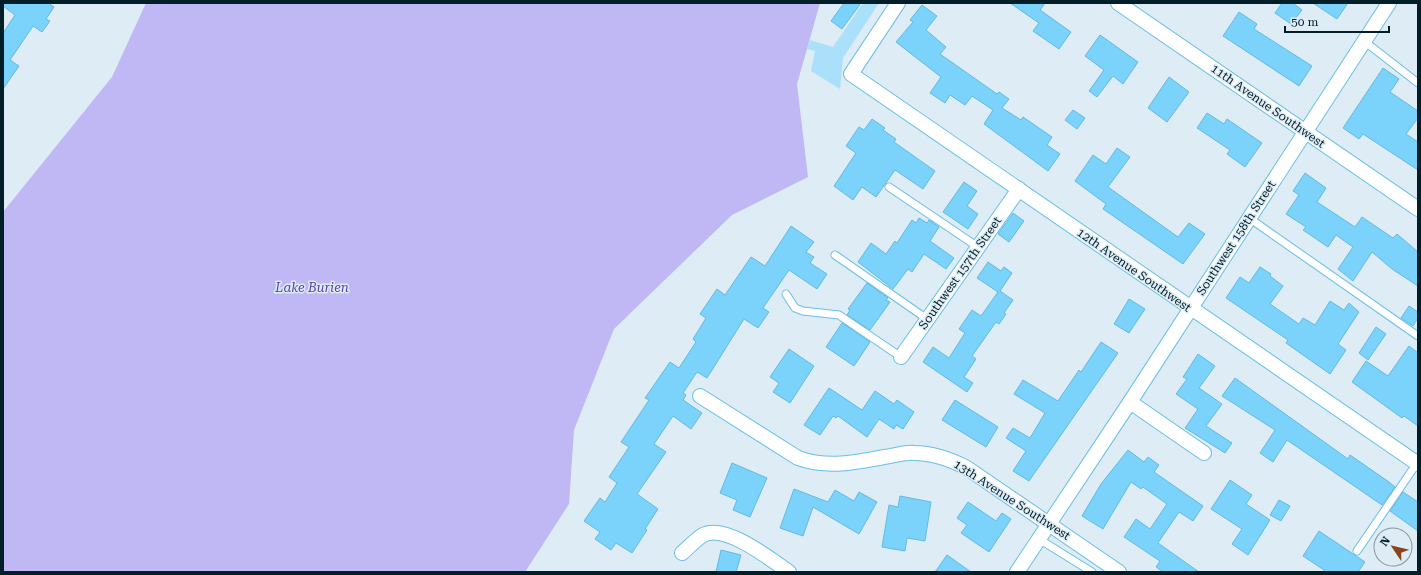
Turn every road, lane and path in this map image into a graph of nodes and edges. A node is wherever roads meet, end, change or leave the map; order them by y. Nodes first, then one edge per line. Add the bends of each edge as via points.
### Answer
1 (898, 3) edge
2 (1118, 3) edge
3 (1389, 3) edge
4 (1364, 40) junction
5 (1418, 82) edge
6 (1305, 132) junction
7 (889, 186) dead end
8 (1019, 189) junction
9 (1418, 209) edge
10 (1249, 218) junction
11 (978, 247) junction
12 (835, 255) dead end
13 (786, 294) dead end
14 (1190, 308) junction
15 (928, 319) junction
16 (1418, 336) edge
17 (901, 357) joint
18 (700, 396) dead end
19 (1130, 402) junction
20 (1204, 453) dead end
21 (1417, 464) edge
22 (1049, 524) junction
23 (1039, 539) junction
24 (1357, 551) dead end
25 (682, 554) dead end
26 (789, 572) edge
27 (1017, 572) edge
28 (1092, 572) edge
29 (1119, 572) edge

1 - 8 street, 12th Avenue Southwest via 852,74
2 - 6 street, 11th Avenue Southwest
3 - 4 street, Southwest 158th Street
4 - 5 lane
4 - 6 street, Southwest 158th Street
6 - 9 street, 11th Avenue Southwest
6 - 10 street, Southwest 158th Street
7 - 11 lane
8 - 11 street, Southwest 157th Street
8 - 14 street, 12th Avenue Southwest
10 - 14 street, Southwest 158th Street
10 - 16 lane
11 - 15 street, Southwest 157th Street
12 - 15 lane
13 - 17 lane via 795,308 839,315
14 - 19 street, Southwest 158th Street
14 - 21 street, 12th Avenue Southwest
15 - 17 street, Southwest 157th Street
18 - 22 street, 13th Avenue Southwest via 810,463 842,464 912,452 954,461
19 - 20 street
19 - 22 street, Southwest 158th Street
21 - 24 lane
22 - 23 street, Southwest 158th Street
22 - 29 street, 13th Avenue Southwest
23 - 27 street, Southwest 158th Street
23 - 28 lane
25 - 26 street via 703,536 721,533 736,538

